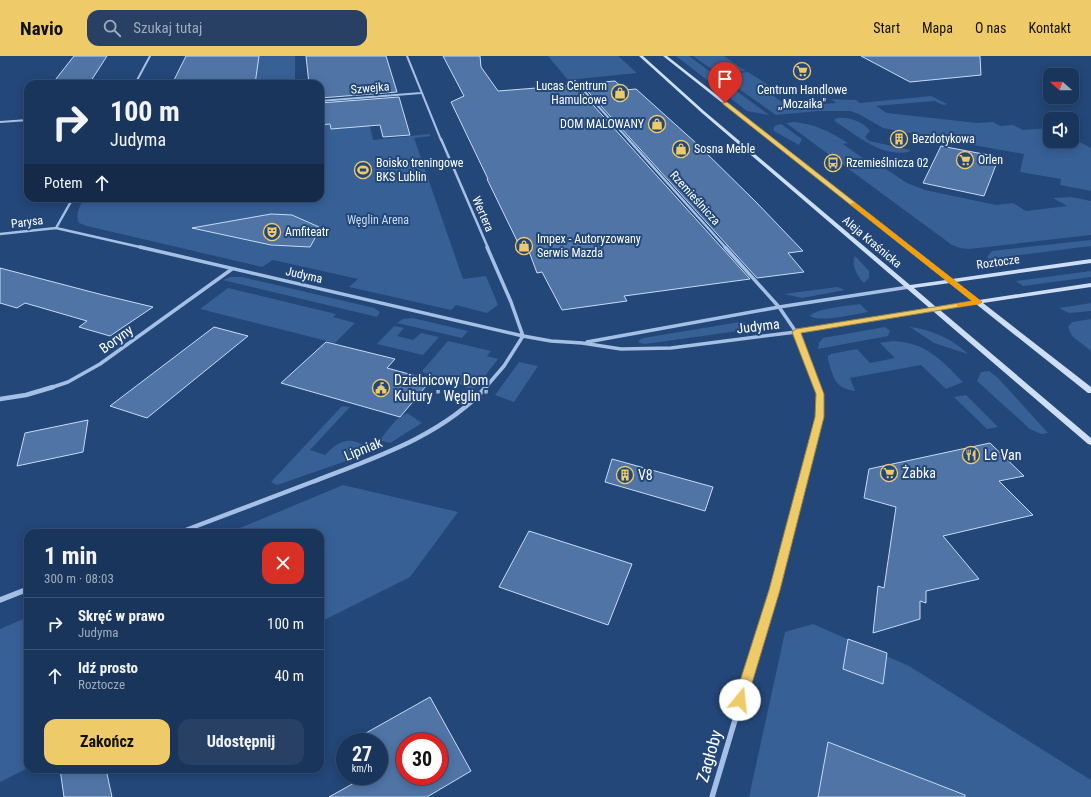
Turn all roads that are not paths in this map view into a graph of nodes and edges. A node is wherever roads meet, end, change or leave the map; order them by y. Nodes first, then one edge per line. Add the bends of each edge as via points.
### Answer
1 (150, 56) edge
2 (406, 56) edge
3 (642, 56) edge
4 (665, 56) edge
5 (137, 80) edge
6 (575, 81) dead end
7 (421, 93) junction
8 (324, 101) edge
9 (24, 120) edge
10 (0, 122) edge
11 (71, 202) edge
12 (56, 228) junction
13 (0, 234) edge
14 (1091, 261) edge
15 (232, 269) junction
16 (951, 281) junction
17 (1091, 285) edge
18 (909, 287) junction
19 (978, 302) junction
20 (779, 306) junction
21 (936, 309) junction
22 (796, 332) junction
23 (523, 336) junction
24 (582, 343) junction
25 (1091, 391) edge
26 (0, 399) edge
27 (1091, 442) edge
28 (189, 529) edge
29 (24, 591) edge
30 (0, 600) edge
31 (712, 797) edge

1 - 5 street
2 - 7 street, Wertera
3 - 18 main road, Aleja Kraśnicka via 703,112
4 - 16 main road, Aleja Kraśnicka
6 - 20 street, Rzemieślnicza
7 - 8 street, Szwejka
7 - 23 street, Wertera via 508,295
9 - 10 street
11 - 12 street
12 - 13 street, Parysa
12 - 15 street, Judyma
14 - 16 main road, Roztocze
15 - 23 street, Judyma
15 - 26 street, Boryny via 81,375 68,382 26,395
16 - 18 main road, Roztocze
16 - 19 main road, Aleja Kraśnicka
17 - 19 main road
18 - 20 street, Judyma
18 - 21 main road, Aleja Kraśnicka
19 - 21 main road
19 - 25 main road, Aleja Kraśnicka
20 - 22 street, Rzemieślnicza
20 - 24 street, Judyma
21 - 22 street, Judyma
21 - 27 main road, Aleja Kraśnicka
22 - 24 street, Judyma via 671,348 621,349
22 - 31 street, Zagłoby via 820,394 819,417 775,590
23 - 24 street, Judyma
23 - 28 street, Lipniak via 514,353 482,393 419,438 368,461
29 - 30 street

